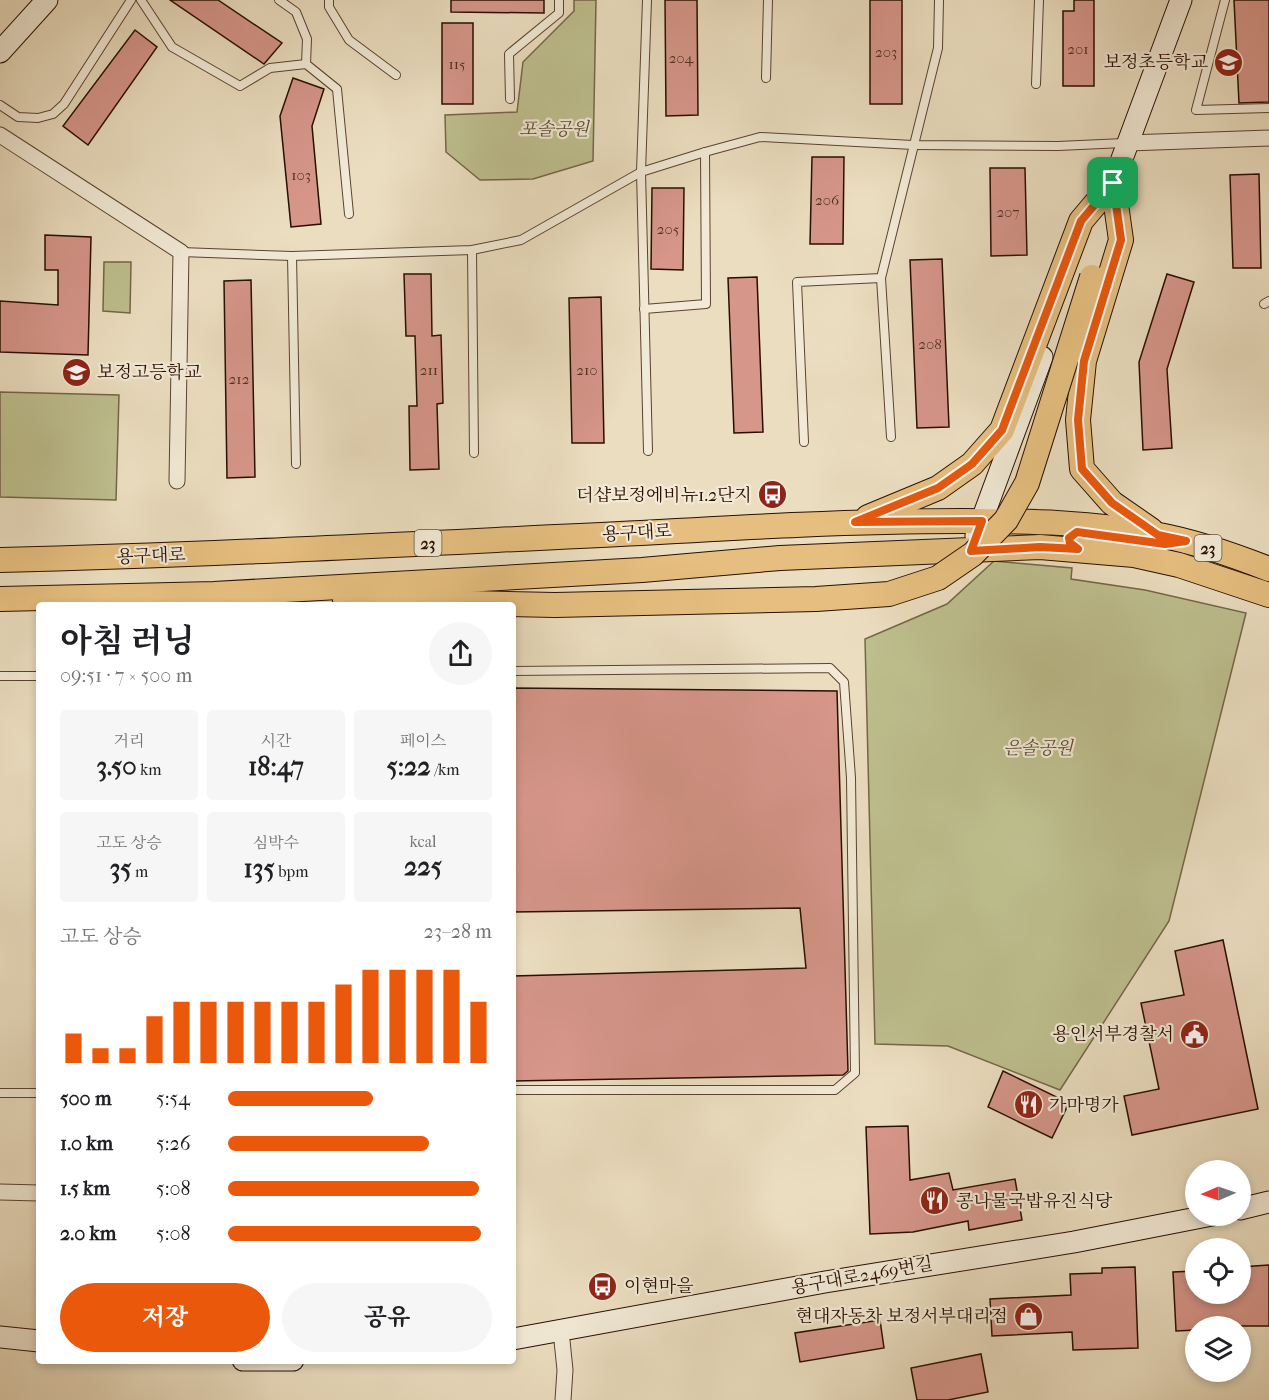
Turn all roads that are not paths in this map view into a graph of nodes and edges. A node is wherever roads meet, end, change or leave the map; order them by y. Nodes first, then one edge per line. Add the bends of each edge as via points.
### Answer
1 (47, 0) edge
2 (131, 0) edge
3 (141, 0) edge
4 (279, 0) edge
5 (329, 0) edge
6 (559, 0) edge
7 (647, 0) edge
8 (768, 0) edge
9 (939, 0) edge
10 (1039, 0) edge
11 (1181, 0) edge
12 (1225, 0) edge
13 (0, 52) edge
14 (306, 64) junction
15 (396, 75) dead end
16 (766, 78) dead end
17 (1036, 84) dead end
18 (510, 99) dead end
19 (0, 105) edge
20 (1269, 108) edge
21 (0, 135) edge
22 (1269, 138) edge
23 (1128, 143) junction
24 (913, 145) junction
25 (705, 152) junction
26 (641, 172) junction
27 (1113, 183) junction
28 (349, 214) dead end
29 (472, 250) junction
30 (181, 252) junction
31 (292, 256) junction
32 (881, 278) junction
33 (644, 309) junction
34 (891, 437) dead end
35 (804, 442) dead end
36 (648, 451) dead end
37 (474, 453) dead end
38 (296, 464) dead end
39 (177, 481) dead end
40 (902, 521) junction
41 (982, 521) junction
42 (855, 522) junction
43 (1158, 535) junction
44 (1186, 541) junction
45 (1078, 549) junction
46 (971, 551) junction
47 (780, 558) junction
48 (0, 560) edge
49 (1268, 569) edge
50 (214, 594) junction
51 (1269, 595) edge
52 (0, 599) edge
53 (373, 602) edge
54 (516, 605) edge
55 (516, 671) edge
56 (0, 676) edge
57 (36, 676) edge
58 (516, 1090) edge
59 (0, 1093) edge
60 (36, 1093) edge
61 (0, 1192) edge
62 (36, 1193) edge
63 (1269, 1202) edge
64 (1251, 1206) edge
65 (1185, 1220) edge
66 (561, 1331) junction
67 (0, 1337) edge
68 (516, 1338) edge
69 (36, 1341) edge
70 (563, 1400) edge

1 - 13 street
2 - 19 lane via 54,114 18,117
3 - 14 lane via 172,47 240,86 270,68
4 - 14 lane via 296,12 307,39
5 - 15 lane via 349,40
6 - 18 lane via 559,13 508,54
7 - 26 lane
8 - 16 lane
9 - 24 lane via 938,48
10 - 17 lane
11 - 23 street
12 - 20 lane via 1196,110
14 - 28 lane via 337,89
21 - 30 street
22 - 23 street
23 - 24 lane
23 - 27 street
24 - 25 lane via 760,137
24 - 32 lane
25 - 26 lane
25 - 33 lane via 706,304
26 - 29 lane via 521,240
26 - 33 lane
27 - 41 street via 1087,235
27 - 42 main road via 1081,221 1002,430 972,464 938,488
27 - 43 main road via 1121,240 1084,361 1078,420 1082,469 1112,503
27 - 54 main road, bridge via 1109,229 1027,483 1006,520 973,554 938,578 889,594
29 - 31 lane
29 - 37 lane
30 - 31 lane
30 - 39 street
31 - 38 lane
32 - 34 lane
32 - 35 lane via 797,282
33 - 36 lane
40 - 41 main road, 용구대로 / 23
40 - 42 main road, 용구대로 / 23
40 - 47 main road via 906,526 903,532 812,537
41 - 43 main road, 용구대로 / 23 via 1109,527
41 - 46 street
42 - 48 main road, 용구대로 / 23 via 175,556
43 - 44 main road, 용구대로 / 23
44 - 45 main road via 1165,544 1077,532 1069,538
44 - 49 main road, 용구대로 / 23
45 - 46 main road, 용구대로 / 23
45 - 51 main road, 용구대로 / 23 via 1179,565
46 - 47 main road, 용구대로 / 23
47 - 50 main road, 용구대로 / 23 via 642,570
50 - 52 main road, 용구대로 / 23
50 - 53 main road, bridge
55 - 58 lane via 830,668 844,682 851,778 855,1073 835,1090
56 - 57 lane
59 - 60 lane
61 - 62 street
63 - 64 street
65 - 66 street, 용구대로2469번길
66 - 68 street, 용구대로2469번길
66 - 70 street via 566,1370
67 - 69 street

